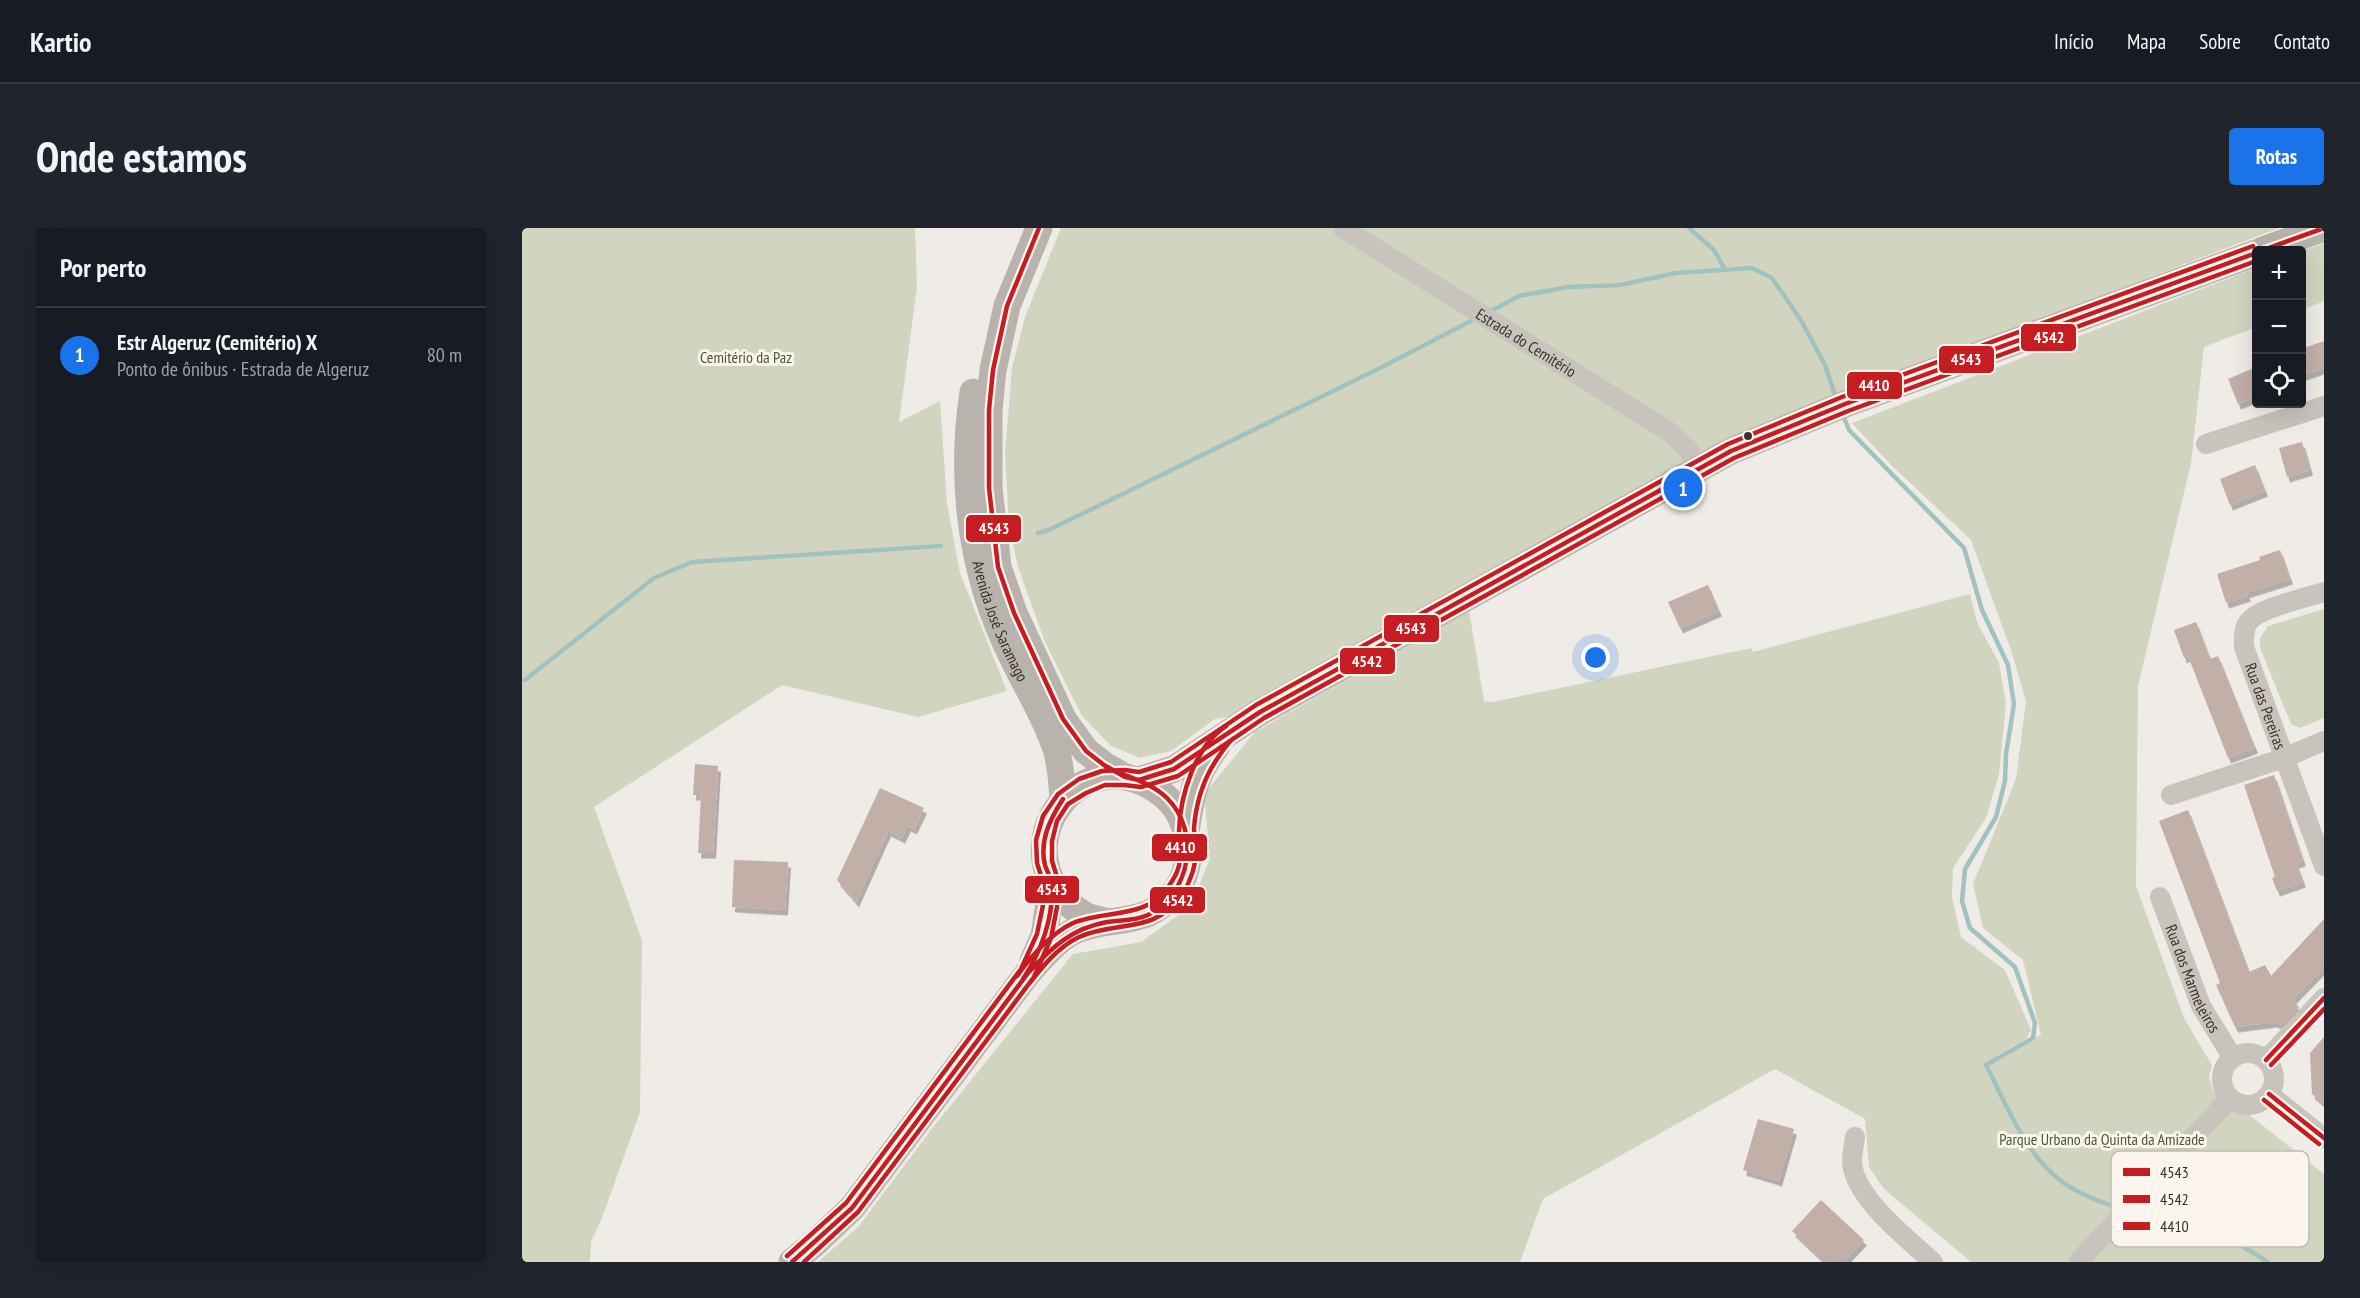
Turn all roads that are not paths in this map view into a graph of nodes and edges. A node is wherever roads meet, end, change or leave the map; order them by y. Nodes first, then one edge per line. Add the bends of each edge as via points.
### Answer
1 (1020, 228) edge
2 (1039, 228) edge
3 (1342, 228) edge
4 (2324, 228) edge
5 (2274, 246) edge
6 (2252, 254) edge
7 (2324, 406) edge
8 (2206, 444) dead end
9 (1698, 468) junction
10 (2324, 592) edge
11 (1224, 736) junction
12 (2324, 741) edge
13 (2284, 758) junction
14 (1132, 779) junction
15 (2171, 795) dead end
16 (1064, 799) junction
17 (1186, 831) junction
18 (2324, 866) edge
19 (1052, 884) junction
20 (2160, 897) dead end
21 (1109, 922) junction
22 (1028, 973) junction
23 (2324, 998) edge
24 (2233, 1058) junction
25 (2266, 1060) junction
26 (2269, 1094) junction
27 (2230, 1098) junction
28 (1854, 1137) dead end
29 (2324, 1138) edge
30 (2180, 1151) edge
31 (2111, 1226) edge
32 (792, 1262) edge
33 (1933, 1262) edge
34 (2078, 1262) edge

1 - 16 main road, Avenida José Saramago via 991,302 981,346 970,411 969,497 980,573 993,614 1056,749
2 - 14 main road, Avenida José Saramago via 1007,306 990,400 987,450 998,567 1014,613 1063,719 1086,751
3 - 9 street, Estrada do Cemitério via 1668,431 1688,449
4 - 5 main road
6 - 9 main road via 1839,406
7 - 8 street
9 - 11 main road via 1260,712
10 - 13 street, Rua das Pereiras via 2259,613 2248,621 2244,633 2244,647
11 - 14 main road via 1174,769
11 - 17 main road via 1198,774
12 - 13 street
13 - 15 street
13 - 18 street, Rua das Pereiras
14 - 16 main road via 1103,778
14 - 17 main road via 1155,788 1169,800
16 - 19 main road via 1050,818 1044,840 1044,862
17 - 21 main road via 1189,850 1178,888 1148,915
19 - 21 main road via 1067,903 1086,916
19 - 22 main road via 1044,936
20 - 24 street, Rua dos Marmeleiros via 2201,1006
21 - 22 main road via 1066,935
22 - 32 main road via 852,1208
23 - 25 street
24 - 25 street via 2247,1053
24 - 27 street via 2223,1070 2221,1080
25 - 26 street via 2274,1078
26 - 27 street via 2259,1103 2248,1105
26 - 29 street
27 - 30 street
28 - 33 street via 1852,1163 1872,1203
31 - 34 street

